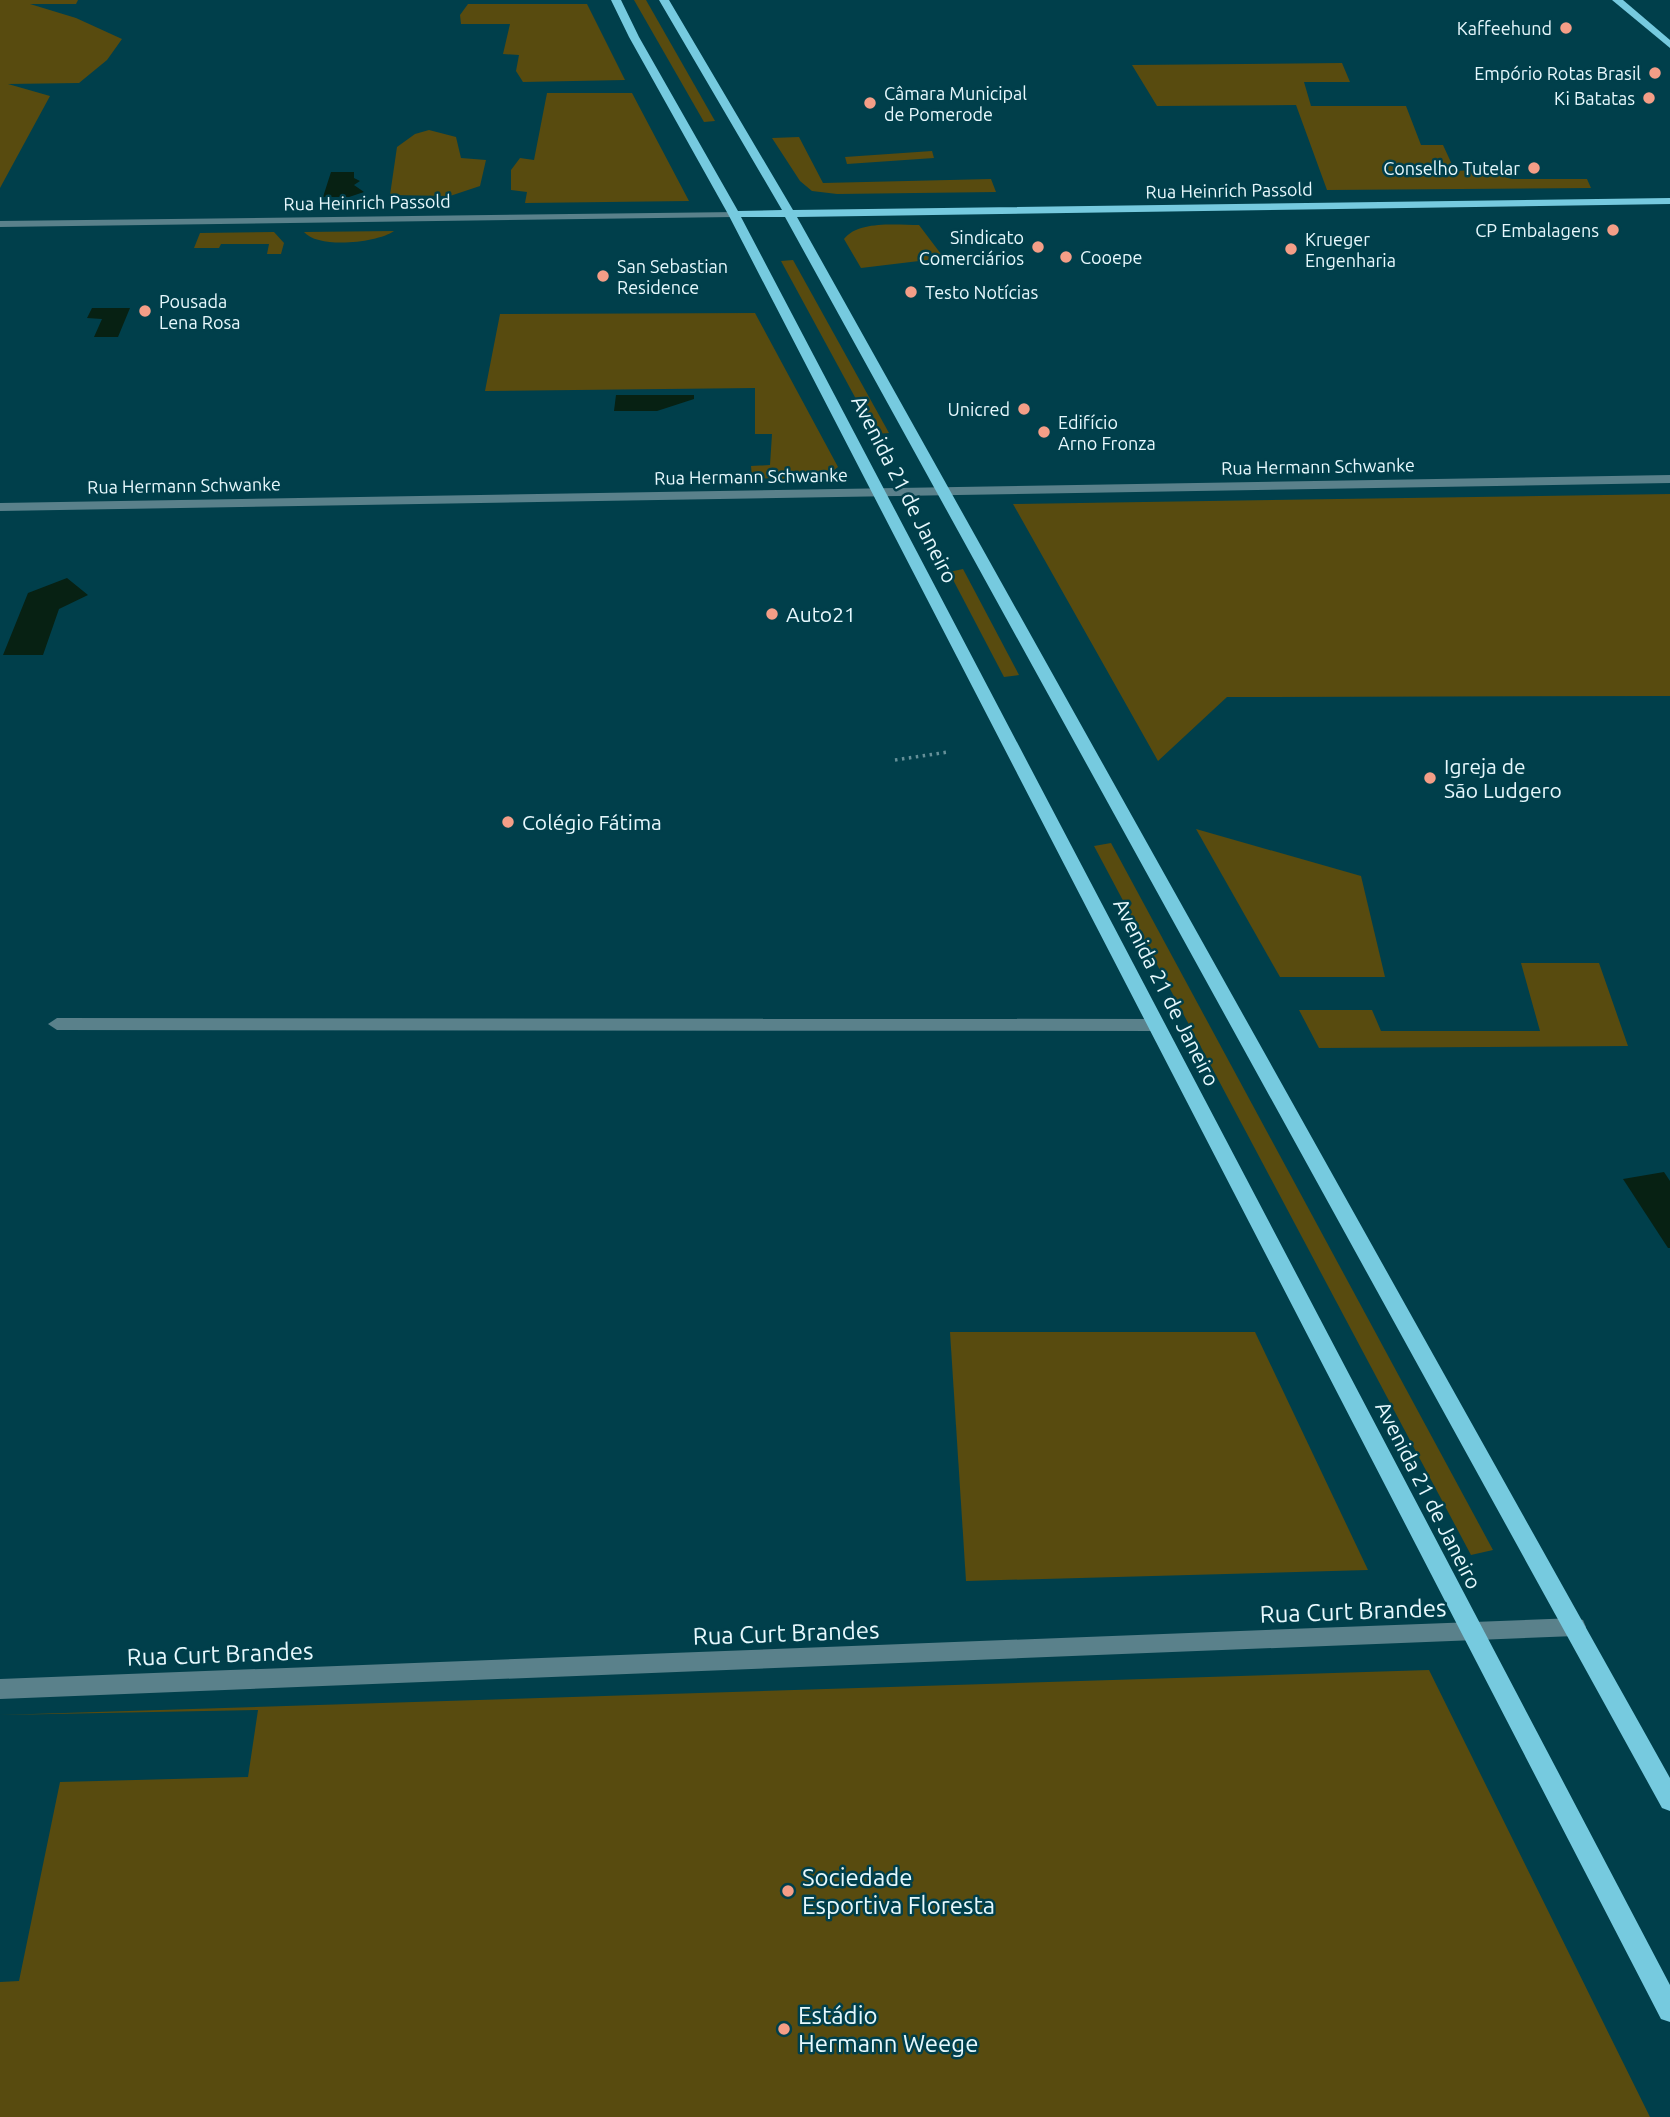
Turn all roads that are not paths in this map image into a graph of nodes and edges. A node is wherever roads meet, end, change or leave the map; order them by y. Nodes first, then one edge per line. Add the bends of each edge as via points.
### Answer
1 (616, 0) edge
2 (664, 0) edge
3 (1617, 0) edge
4 (1670, 45) edge
5 (1670, 201) edge
6 (789, 213) junction
7 (734, 214) junction
8 (0, 224) edge
9 (1670, 479) edge
10 (944, 492) junction
11 (880, 493) junction
12 (0, 507) edge
13 (57, 1024) dead end
14 (1156, 1025) junction
15 (1575, 1628) junction
16 (1473, 1633) junction
17 (0, 1689) edge
18 (1670, 1800) edge
19 (1670, 2010) edge

1 - 7 main road, Avenida 21 de Janeiro
2 - 6 main road, Avenida 21 de Janeiro
3 - 4 main road
5 - 6 main road, Rua Heinrich Passold
6 - 7 main road, Rua Heinrich Passold
6 - 10 main road, Avenida 21 de Janeiro
7 - 8 street, Rua Heinrich Passold
7 - 11 main road, Avenida 21 de Janeiro
9 - 10 street, Rua Hermann Schwanke
10 - 11 street, Rua Hermann Schwanke
10 - 15 main road, Avenida 21 de Janeiro
11 - 12 street, Rua Hermann Schwanke
11 - 14 main road, Avenida 21 de Janeiro
13 - 14 street
14 - 16 main road, Avenida 21 de Janeiro
15 - 16 street, Rua Curt Brandes
15 - 18 main road, Avenida 21 de Janeiro
16 - 17 street, Rua Curt Brandes
16 - 19 main road, Avenida 21 de Janeiro

